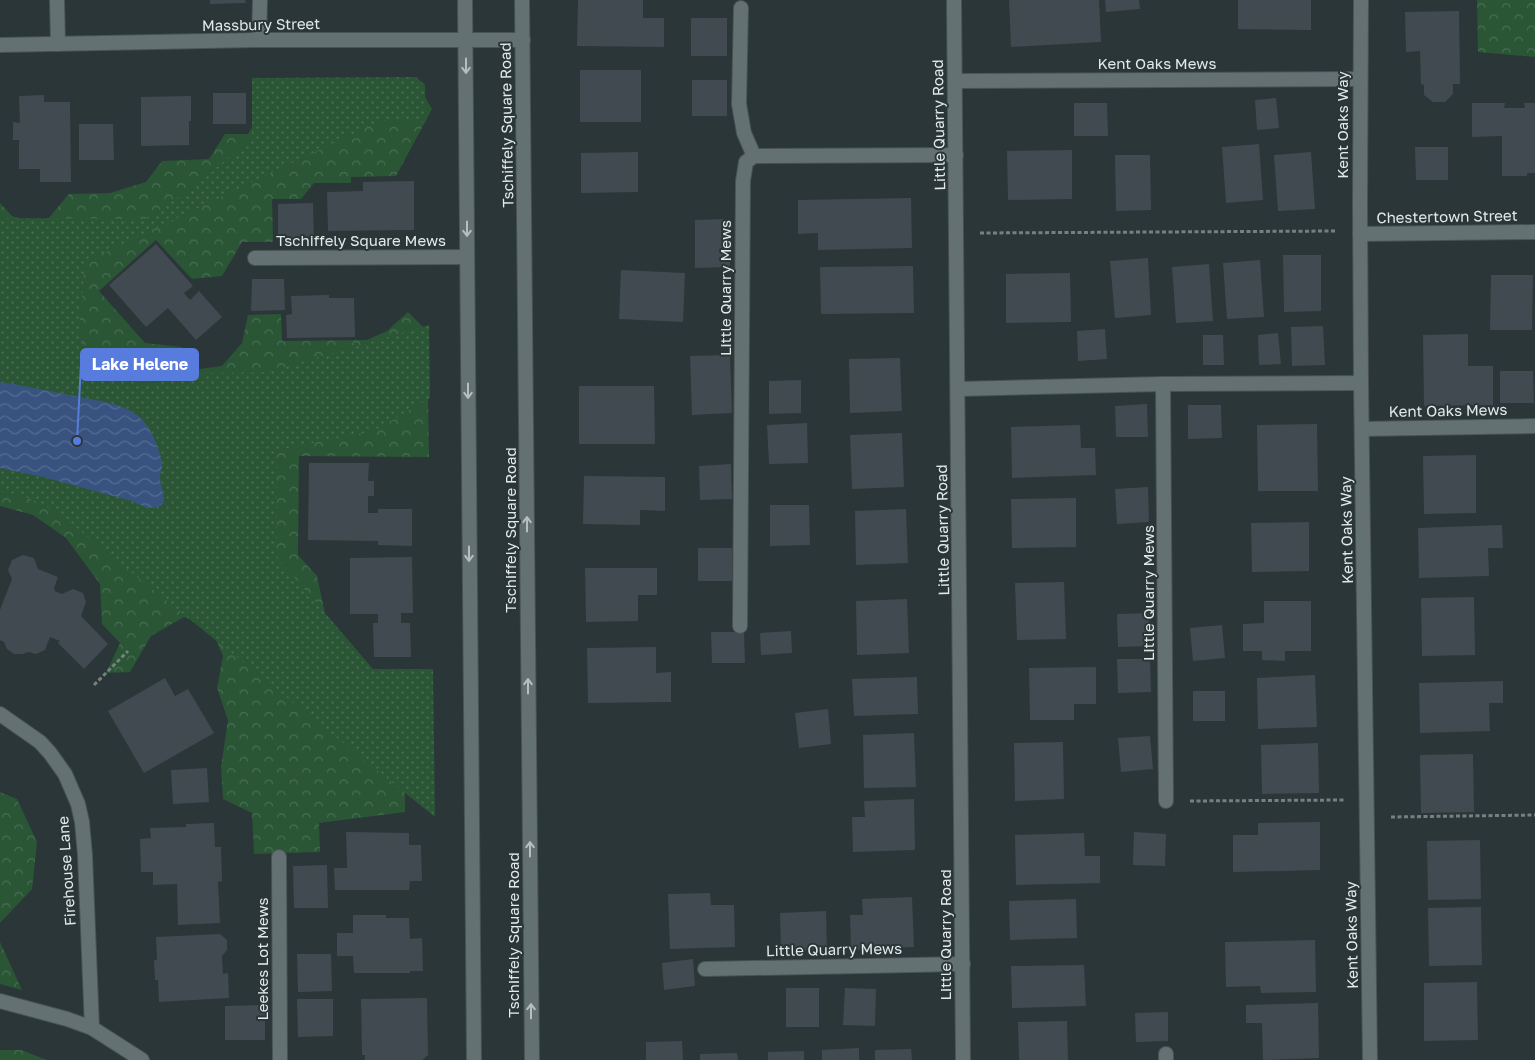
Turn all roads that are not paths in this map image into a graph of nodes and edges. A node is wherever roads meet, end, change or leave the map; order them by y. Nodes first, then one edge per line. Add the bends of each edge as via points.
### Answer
1 (58, 0) edge
2 (260, 0) edge
3 (465, 0) edge
4 (522, 0) edge
5 (954, 0) edge
6 (1361, 0) edge
7 (741, 8) dead end
8 (259, 40) junction
9 (466, 40) junction
10 (523, 40) junction
11 (58, 44) junction
12 (0, 45) edge
13 (1360, 79) junction
14 (955, 81) junction
15 (956, 155) junction
16 (754, 156) junction
17 (1535, 232) edge
18 (1360, 234) junction
19 (467, 257) junction
20 (255, 258) dead end
21 (1361, 383) junction
22 (1163, 384) junction
23 (958, 389) junction
24 (1535, 426) edge
25 (1362, 430) junction
26 (740, 626) dead end
27 (0, 714) edge
28 (1166, 802) road end
29 (279, 857) dead end
30 (963, 964) junction
31 (705, 969) dead end
32 (0, 1002) edge
33 (92, 1028) junction
34 (142, 1060) edge
35 (280, 1060) edge
36 (474, 1060) edge
37 (532, 1060) edge
38 (963, 1060) edge
39 (1370, 1060) edge

1 - 11 street
2 - 8 street
3 - 9 street
4 - 10 street, Tschiffely Square Road
5 - 14 street, Little Quarry Road
6 - 13 street, Kent Oaks Way
7 - 16 street via 739,104 744,133
8 - 9 street, Massbury Street
8 - 11 street, Massbury Street
9 - 10 street, Massbury Street
9 -> 19 street
37 -> 10 street, Tschiffely Square Road
11 - 12 street, Massbury Street
13 - 14 street, Kent Oaks Mews
13 - 18 street, Kent Oaks Way
14 - 15 street, Little Quarry Road
15 - 16 street
15 - 23 street, Little Quarry Road
16 - 26 street, Little Quarry Mews via 746,162 743,181
17 - 18 street, Chestertown Street
18 - 21 street, Kent Oaks Way
19 - 20 street, Tschiffely Square Mews
19 -> 36 street
21 - 22 street
21 - 25 street, Kent Oaks Way
22 - 23 street
22 - 28 street, Little Quarry Mews
23 - 30 street, Little Quarry Road
24 - 25 street, Kent Oaks Mews
25 - 39 street, Kent Oaks Way
27 - 33 street, Firehouse Lane via 45,747 65,774 78,804 86,855
29 - 35 street, Leekes Lot Mews
30 - 31 street, Little Quarry Mews
30 - 38 street, Little Quarry Road
32 - 33 street
33 - 34 street

